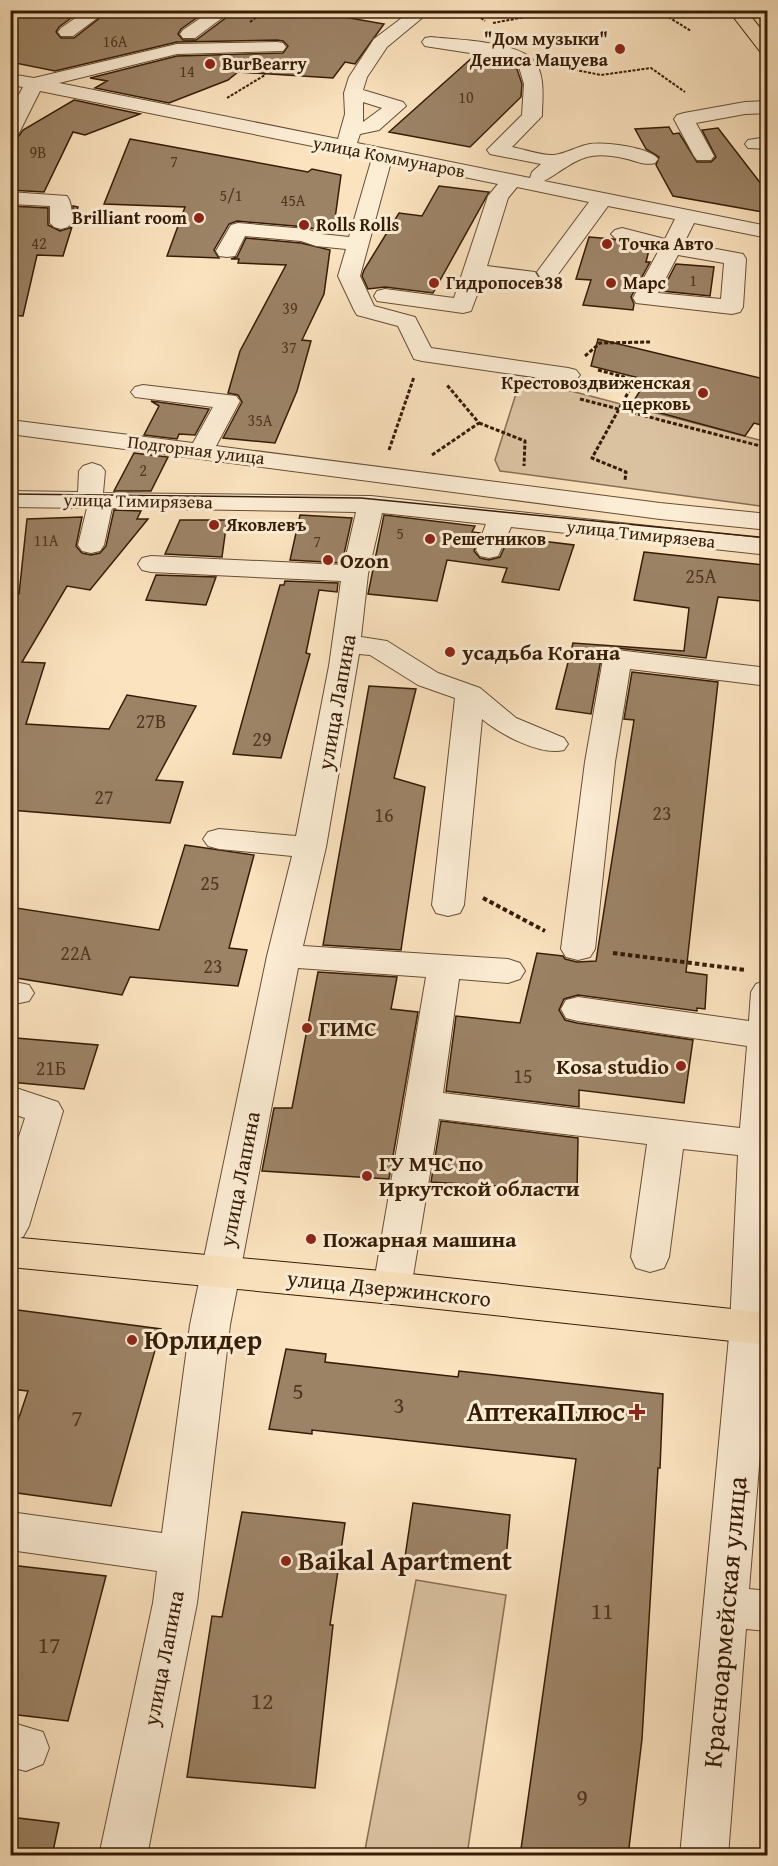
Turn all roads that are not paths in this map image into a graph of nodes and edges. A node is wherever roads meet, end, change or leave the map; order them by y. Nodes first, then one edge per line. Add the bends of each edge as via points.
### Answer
1 (100, 10) edge
2 (195, 10) edge
3 (736, 10) edge
4 (413, 18) dead end
5 (67, 32) dead end
6 (189, 34) dead end
7 (431, 42) dead end
8 (277, 47) dead end
9 (767, 49) edge
10 (10, 79) edge
11 (34, 84) junction
12 (353, 93) junction
13 (768, 107) edge
14 (10, 131) edge
15 (348, 139) junction
16 (383, 156) junction
17 (704, 156) dead end
18 (648, 159) dead end
19 (555, 161) junction
20 (520, 183) junction
21 (10, 198) edge
22 (602, 199) junction
23 (687, 216) junction
24 (61, 223) dead end
25 (736, 226) junction
26 (768, 232) edge
27 (622, 234) dead end
28 (358, 244) junction
29 (671, 247) junction
30 (227, 251) dead end
31 (714, 255) junction
32 (474, 271) junction
33 (548, 272) dead end
34 (527, 277) dead end
35 (385, 296) dead end
36 (568, 375) dead end
37 (143, 392) dead end
38 (10, 427) edge
39 (201, 451) junction
40 (92, 471) dead end
41 (376, 489) junction
42 (10, 500) edge
43 (95, 501) junction
44 (501, 518) junction
45 (768, 522) edge
46 (91, 545) dead end
47 (768, 548) edge
48 (489, 550) dead end
49 (151, 564) dead end
50 (355, 574) junction
51 (346, 645) junction
52 (768, 677) edge
53 (470, 694) junction
54 (552, 744) dead end
55 (219, 839) dead end
56 (310, 847) junction
57 (449, 893) road end
58 (578, 949) road end
59 (284, 956) junction
60 (444, 967) junction
61 (508, 971) dead end
62 (762, 982) edge
63 (578, 1009) dead end
64 (765, 1036) junction
65 (10, 1099) edge
66 (423, 1104) junction
67 (667, 1134) junction
68 (762, 1144) edge
69 (10, 1226) edge
70 (10, 1251) edge
71 (650, 1257) dead end
72 (221, 1271) junction
73 (392, 1288) junction
74 (759, 1327) edge
75 (755, 1411) edge
76 (10, 1531) edge
77 (182, 1555) junction
78 (747, 1609) edge
79 (123, 1856) edge
80 (704, 1856) edge

1 - 5 street
2 - 6 street via 217,15
3 - 9 main road
4 - 12 street via 380,43 358,77
7 - 19 street via 508,53 527,64 533,84 532,116 497,150
8 - 11 street via 177,49
10 - 11 street, улица Коммунаров
11 - 14 street
11 - 15 street, улица Коммунаров
12 - 15 street via 355,114
12 - 15 street via 396,106
13 - 17 street via 684,119
15 - 16 street, улица Коммунаров
16 - 20 street, улица Коммунаров
16 - 28 street
18 - 19 street via 622,150 583,149
19 - 20 street
20 - 22 street, улица Коммунаров
20 - 32 street via 498,196
21 - 24 street via 60,200
22 - 23 street, улица Коммунаров
22 - 33 street
23 - 25 street, улица Коммунаров
23 - 29 street
25 - 26 street, улица Коммунаров
25 - 31 street
27 - 29 street
28 - 30 street via 316,240 239,222
28 - 36 street via 349,276 365,310 407,322 422,354
29 - 31 street
29 - 31 street via 644,298 732,307 735,259
32 - 34 street
32 - 35 street via 463,306
37 - 39 street via 228,401
38 - 39 street, Подгорная улица
39 - 41 street, Подгорная улица
40 - 43 street
41 - 43 street, улица Тимирязева
41 - 44 street, улица Тимирязева
41 - 45 street, улица Тимирязева
41 - 50 street, улица Лапина
42 - 43 street, улица Тимирязева
43 - 46 street
44 - 47 street, улица Тимирязева
44 - 48 street
49 - 50 street
50 - 51 street, улица Лапина
51 - 53 street via 377,647 428,679
51 - 56 street, улица Лапина
52 - 58 street via 617,658 600,762
53 - 54 street via 506,724
53 - 57 street
55 - 56 street
56 - 59 street, улица Лапина
59 - 60 street
59 - 72 street, улица Лапина
60 - 61 street
60 - 66 street
62 - 64 street, Красноармейская улица
63 - 64 street
64 - 68 street, Красноармейская улица
65 - 69 street via 45,1111
66 - 67 street
66 - 73 street
67 - 68 street
67 - 71 street
68 - 74 street, Красноармейская улица
70 - 72 main road, улица Дзержинского
72 - 73 main road, улица Дзержинского
72 - 77 street, улица Лапина via 210,1325
73 - 74 main road, улица Дзержинского
74 - 75 street, Красноармейская улица
75 - 78 street, Красноармейская улица
76 - 77 street
77 - 79 street, улица Лапина
78 - 80 street, Красноармейская улица

